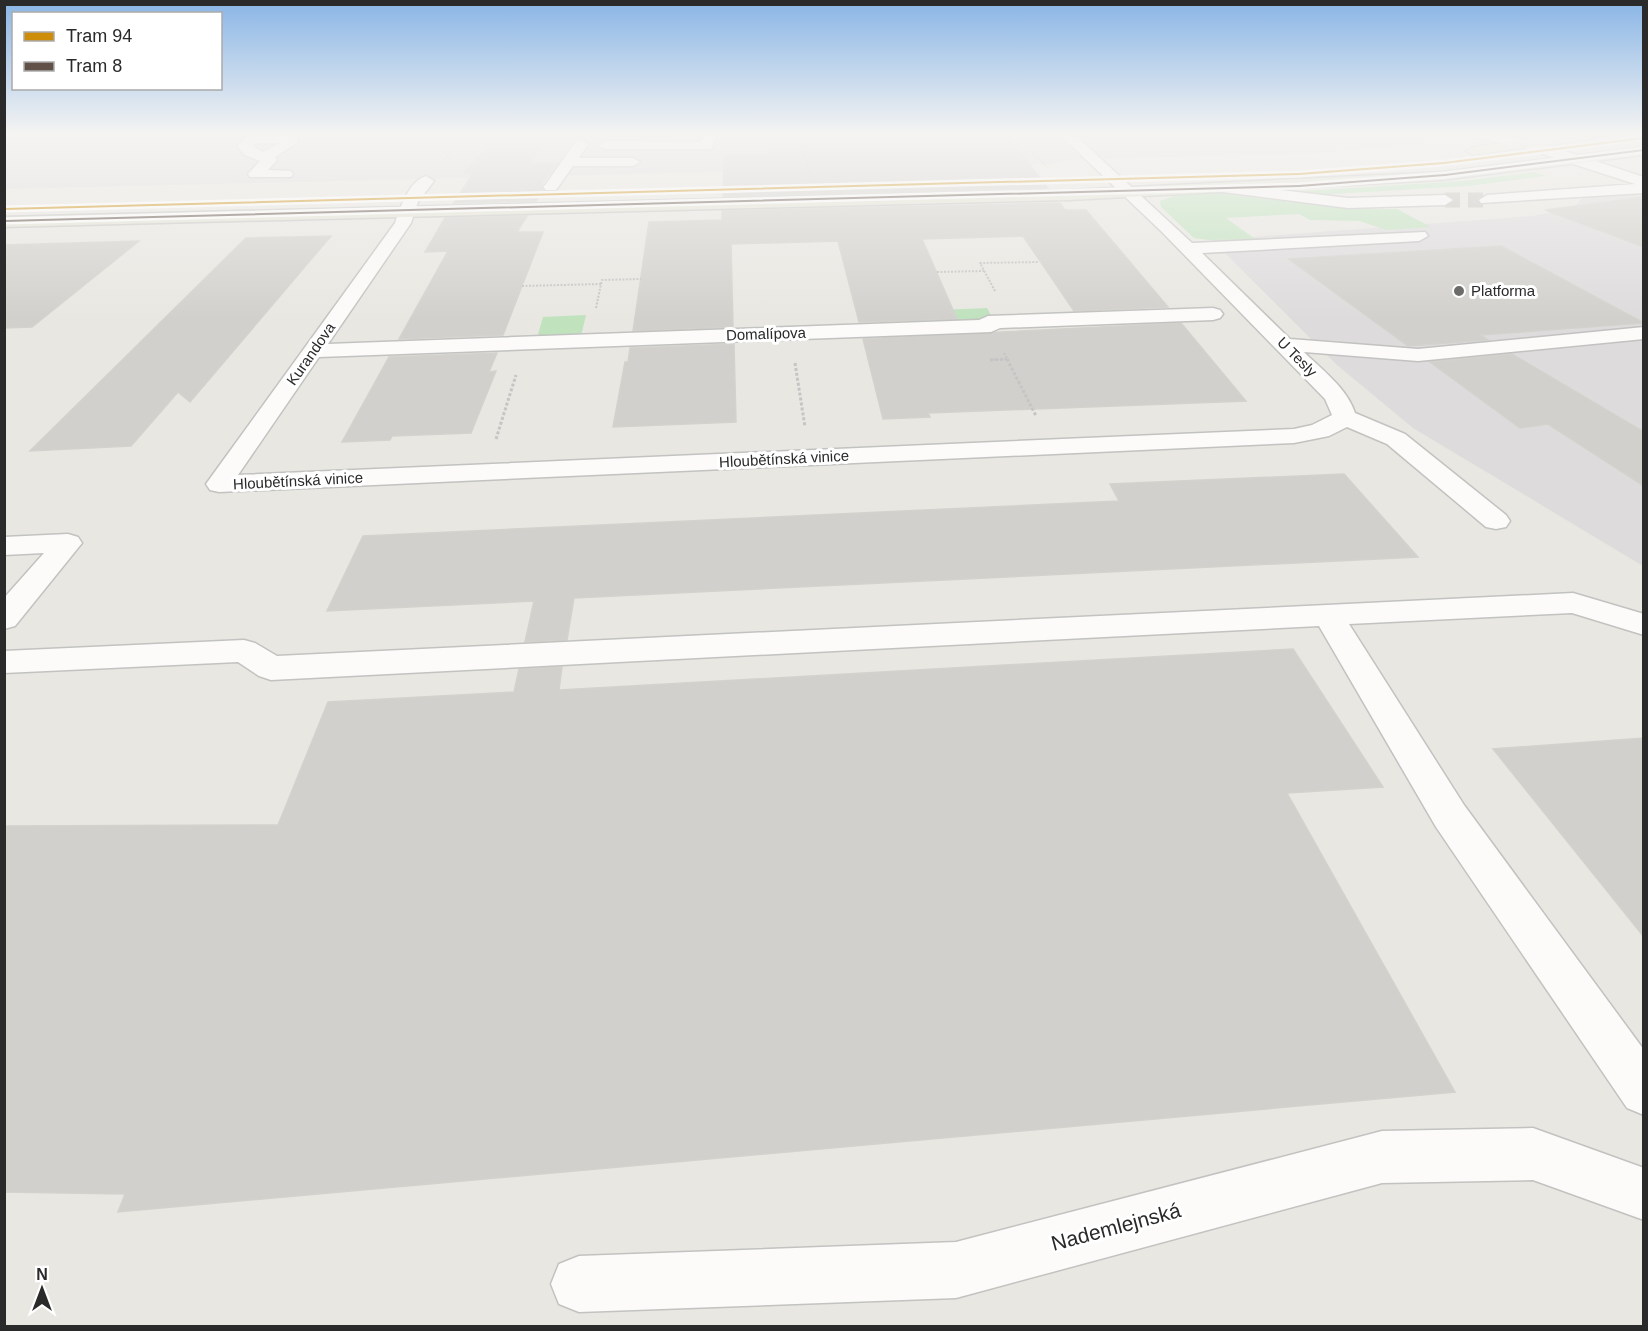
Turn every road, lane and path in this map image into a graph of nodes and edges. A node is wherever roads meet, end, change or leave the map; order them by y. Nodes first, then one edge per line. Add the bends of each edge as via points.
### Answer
1 (417, 195) edge
2 (1043, 195) edge
3 (1133, 195) edge
4 (1281, 195) edge
5 (1569, 195) edge
6 (1445, 200) tunnel mouth
7 (1487, 200) tunnel mouth
8 (405, 218) junction
9 (4, 222) edge
10 (1343, 223) dead end
11 (1302, 225) dead end
12 (1246, 229) dead end
13 (1419, 236) dead end
14 (1382, 238) junction
15 (1189, 248) junction
16 (1039, 262) dead end
17 (984, 271) junction
18 (937, 272) dead end
19 (641, 279) dead end
20 (601, 284) junction
21 (522, 286) dead end
22 (1213, 314) dead end
23 (1012, 321) junction
24 (991, 326) junction
25 (790, 333) junction
26 (1644, 333) edge
27 (590, 340) junction
28 (525, 343) junction
29 (1285, 345) junction
30 (312, 351) junction
31 (1344, 417) junction
32 (1038, 420) dead end
33 (805, 429) dead end
34 (495, 444) dead end
35 (219, 484) joint
36 (1496, 521) dead end
37 (4, 546) edge
38 (1328, 615) junction
39 (4, 619) edge
40 (1644, 625) edge
41 (4, 662) edge
42 (1644, 1091) edge
43 (1644, 1194) edge
44 (579, 1284) dead end

1 - 8 street, Kurandova
2 - 8 main road
3 - 15 street, U Tesly
4 - 6 street via 1348,203
5 - 7 street
8 - 9 main road
8 - 30 street, Kurandova
10 - 14 street
11 - 12 street
13 - 14 street
14 - 15 street
15 - 29 street, U Tesly
16 - 17 path via 980,263
17 - 18 path
17 - 23 path
19 - 20 path via 602,280
20 - 21 path
20 - 27 path
22 - 23 street, Domalípova
23 - 24 street, Domalípova via 988,322
24 - 25 street, Domalípova
24 - 32 path
25 - 27 street, Domalípova
25 - 33 path
26 - 29 street via 1418,355
27 - 28 street, Domalípova
28 - 30 street, Domalípova
28 - 34 path
29 - 31 street, U Tesly via 1333,394
30 - 35 street, Kurandova
31 - 35 street, Hloubětínská vinice via 1335,426 1317,433 1294,436
31 - 36 street via 1396,439
37 - 39 street via 68,543
38 - 40 street via 1573,603
38 - 41 street via 271,668 244,651
38 - 42 street via 1450,816
43 - 44 street, Nademlejnská via 1533,1154 1382,1157 956,1270

